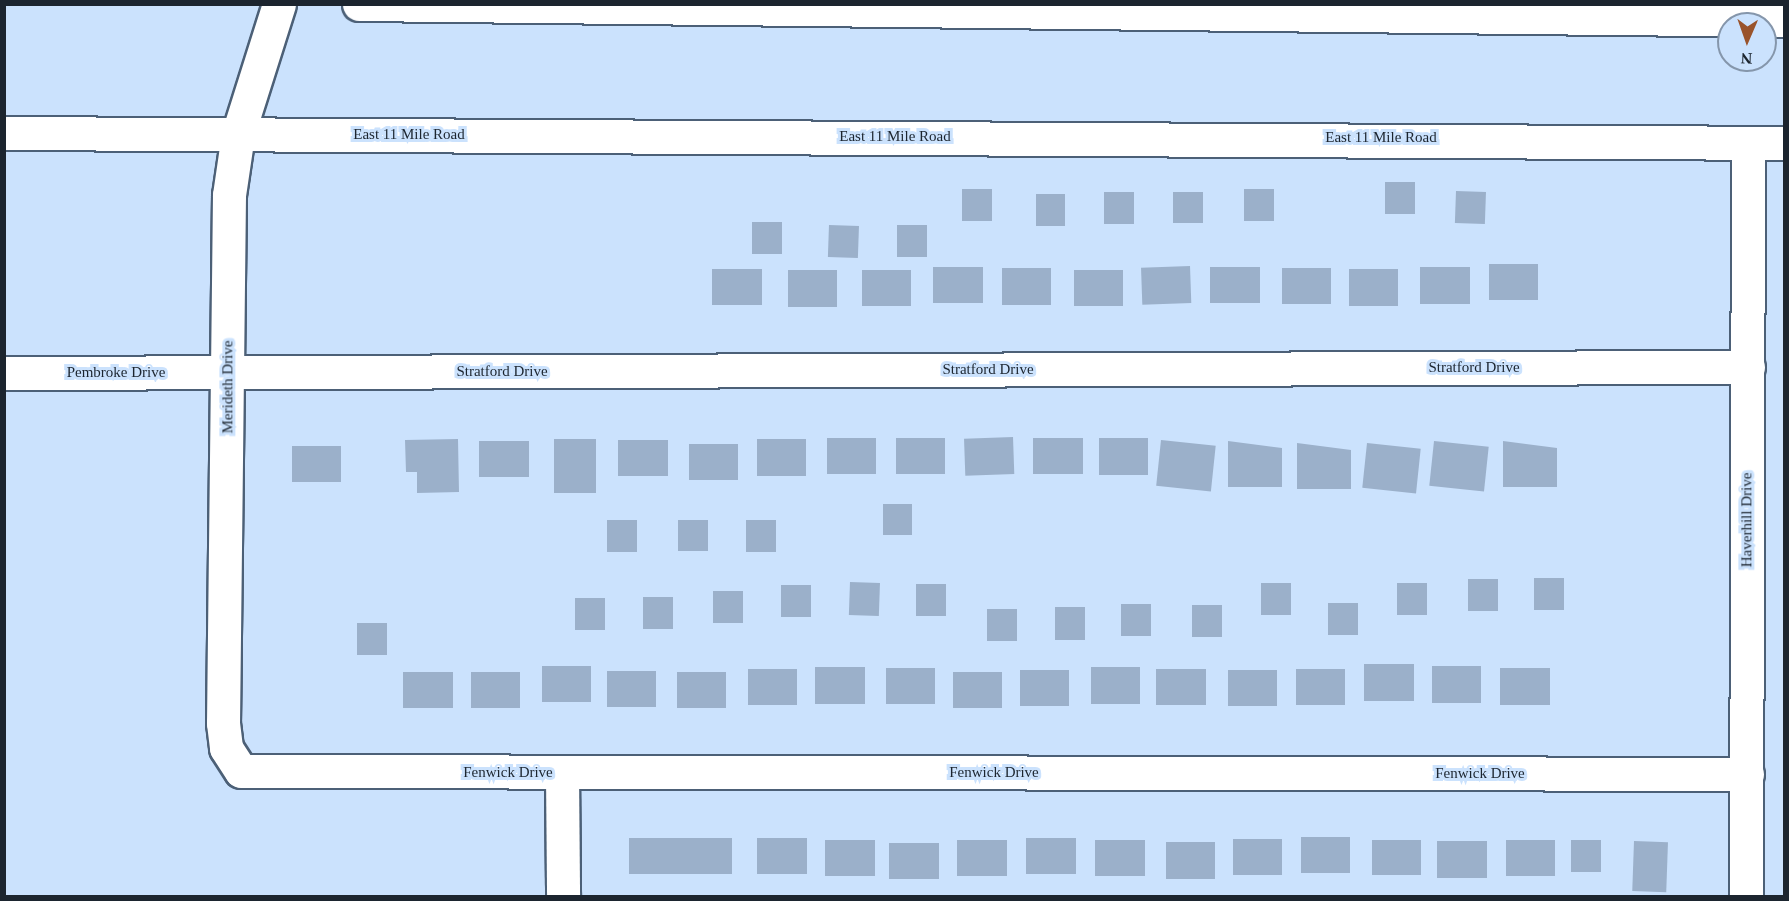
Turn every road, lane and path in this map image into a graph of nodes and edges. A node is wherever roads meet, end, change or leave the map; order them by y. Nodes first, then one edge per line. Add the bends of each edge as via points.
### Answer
1 (279, 4) edge
2 (360, 4) edge
3 (1785, 20) edge
4 (4, 133) edge
5 (238, 134) junction
6 (1748, 142) junction
7 (1785, 143) edge
8 (1748, 367) junction
9 (4, 373) edge
10 (228, 374) junction
11 (241, 771) joint
12 (562, 773) junction
13 (1747, 774) junction
14 (563, 897) edge
15 (1746, 897) edge

1 - 5 main road, Merideth Drive
2 - 3 main road
4 - 5 main road, East 11 Mile Road
5 - 6 main road, East 11 Mile Road
5 - 10 main road, Merideth Drive via 229,195
6 - 7 main road, East 11 Mile Road
6 - 8 main road, Haverhill Drive
8 - 10 main road, Stratford Drive
8 - 13 main road, Haverhill Drive
9 - 10 main road, Pembroke Drive
10 - 11 main road, Merideth Drive via 223,723 226,748
11 - 12 main road, Fenwick Drive
12 - 13 main road, Fenwick Drive
12 - 14 main road
13 - 15 main road, Haverhill Drive

